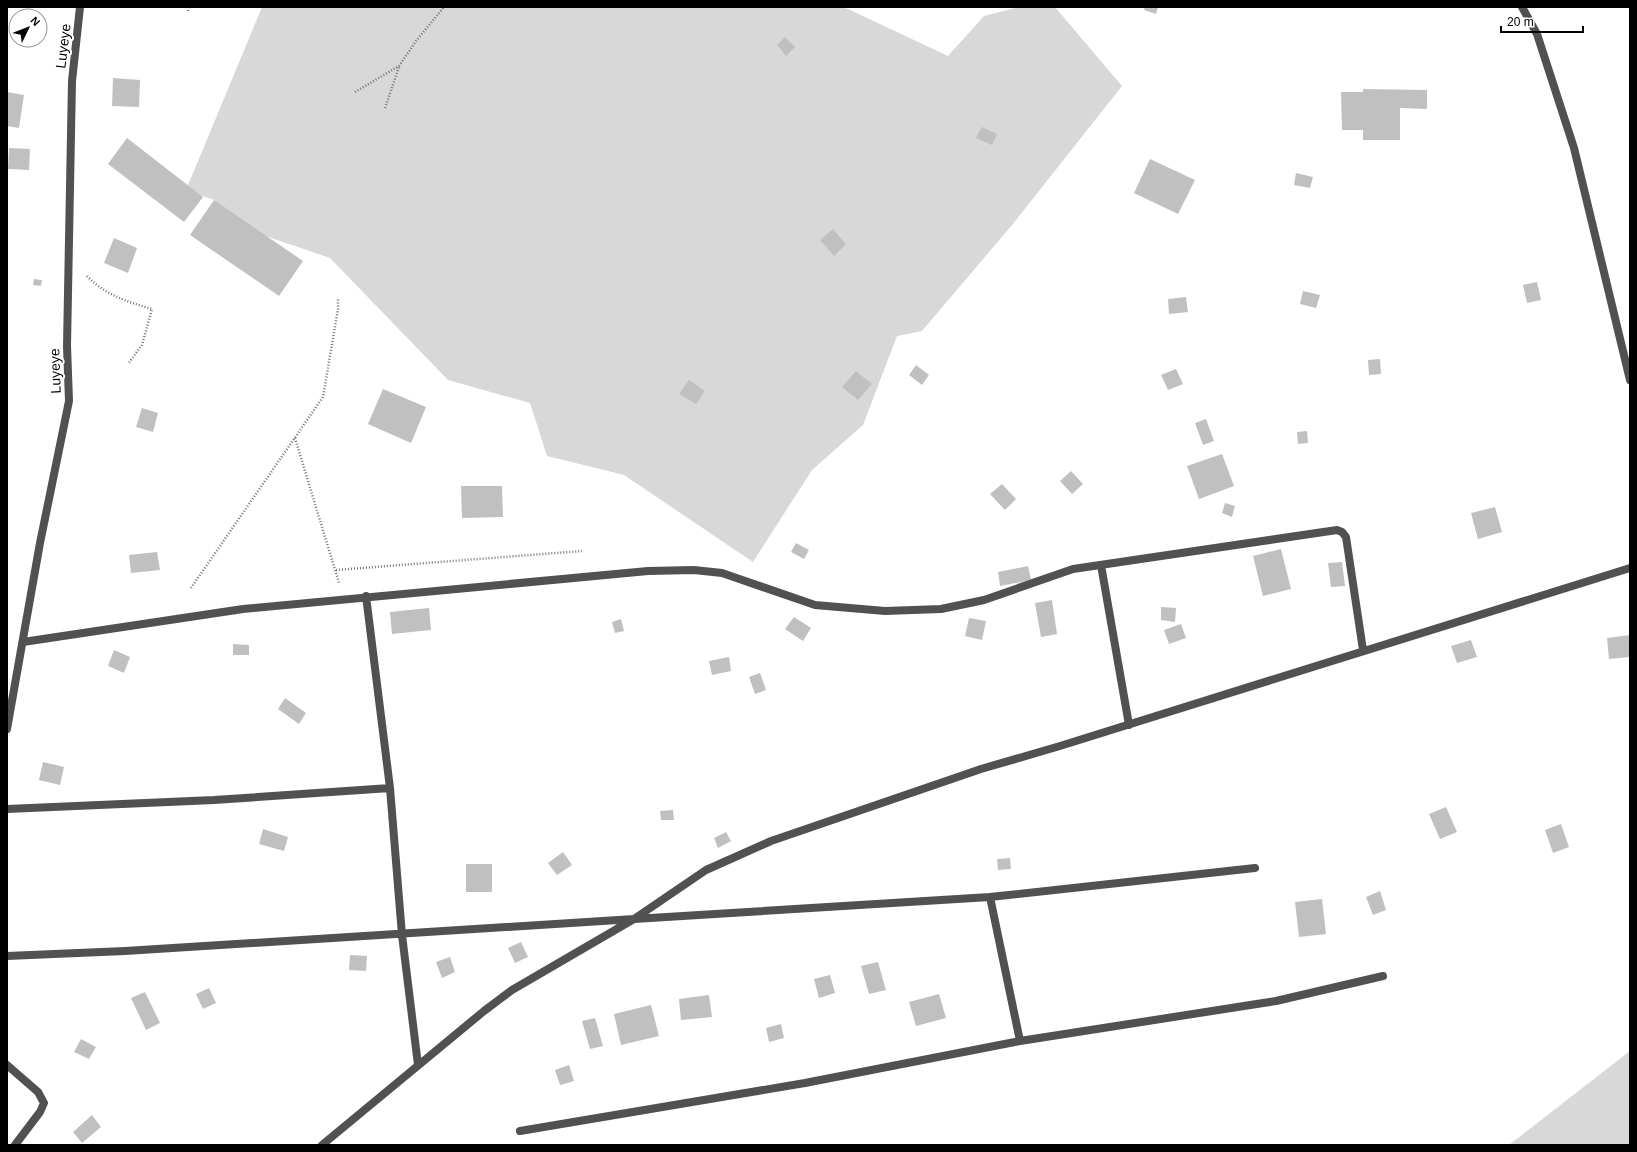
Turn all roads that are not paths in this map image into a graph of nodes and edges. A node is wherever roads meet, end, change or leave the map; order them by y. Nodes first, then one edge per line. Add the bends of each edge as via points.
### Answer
1 (80, 7) edge
2 (1522, 7) edge
3 (1630, 380) edge
4 (1101, 565) junction
5 (1630, 568) edge
6 (366, 596) junction
7 (23, 642) junction
8 (1363, 650) junction
9 (1129, 725) junction
10 (7, 729) edge
11 (390, 788) junction
12 (7, 809) edge
13 (1255, 868) dead end
14 (990, 897) junction
15 (634, 919) junction
16 (402, 935) junction
17 (7, 956) edge
18 (1383, 976) dead end
19 (1020, 1041) junction
20 (7, 1065) edge
21 (418, 1065) junction
22 (520, 1131) dead end
23 (14, 1145) edge
24 (322, 1145) edge

1 - 7 street, Luyeye via 72,81 67,346 69,401
2 - 3 street via 1537,34 1574,148
4 - 6 street via 1073,569 984,600 941,609 885,611 815,605 722,573 694,570 648,571
4 - 8 street via 1336,530 1346,537
4 - 9 street
5 - 8 street
6 - 7 street via 243,609
6 - 11 street
7 - 10 street, Luyeye
8 - 9 street
9 - 15 street via 981,769 771,841 706,870
11 - 12 street via 214,800
11 - 16 street
13 - 14 street
14 - 15 street
14 - 19 street
15 - 16 street
15 - 21 street via 512,990
16 - 17 street
16 - 21 street
18 - 19 street via 1276,1001
19 - 22 street via 805,1083
20 - 23 street via 38,1092 44,1103
21 - 24 street

